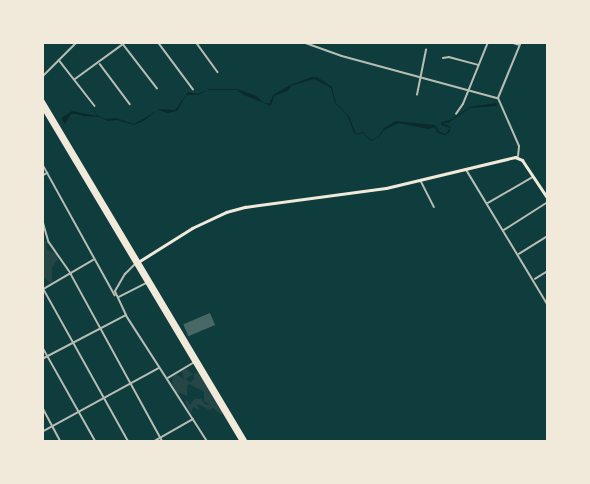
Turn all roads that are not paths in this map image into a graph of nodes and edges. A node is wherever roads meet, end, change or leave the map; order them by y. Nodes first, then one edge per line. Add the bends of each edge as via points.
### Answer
1 (77, 42) edge
2 (126, 42) edge
3 (158, 42) edge
4 (196, 42) edge
5 (303, 42) edge
6 (488, 42) edge
7 (510, 42) edge
8 (520, 43) edge
9 (123, 44) junction
10 (426, 50) dead end
11 (443, 58) dead end
12 (59, 60) junction
13 (99, 63) junction
14 (478, 65) junction
15 (218, 72) dead end
16 (42, 77) edge
17 (421, 78) junction
18 (75, 79) junction
19 (157, 88) dead end
20 (193, 88) dead end
21 (468, 92) junction
22 (417, 96) dead end
23 (498, 99) junction
24 (42, 100) edge
25 (130, 104) dead end
26 (42, 106) edge
27 (95, 106) dead end
28 (456, 114) dead end
29 (518, 156) junction
30 (42, 163) edge
31 (466, 169) junction
32 (48, 173) junction
33 (42, 176) edge
34 (533, 177) junction
35 (421, 180) junction
36 (548, 201) edge
37 (487, 204) junction
38 (434, 207) dead end
39 (42, 218) edge
40 (504, 231) junction
41 (548, 236) edge
42 (518, 254) junction
43 (94, 259) junction
44 (138, 262) junction
45 (548, 271) edge
46 (71, 274) junction
47 (534, 279) junction
48 (148, 283) junction
49 (43, 288) edge
50 (115, 295) junction
51 (548, 305) edge
52 (126, 315) junction
53 (99, 328) junction
54 (73, 342) junction
55 (42, 346) edge
56 (48, 356) junction
57 (42, 359) edge
58 (195, 362) junction
59 (160, 367) junction
60 (167, 378) junction
61 (130, 383) junction
62 (103, 397) junction
63 (42, 407) edge
64 (80, 411) junction
65 (194, 419) junction
66 (52, 426) junction
67 (42, 432) edge
68 (161, 438) junction
69 (61, 442) edge
70 (96, 442) edge
71 (129, 442) edge
72 (153, 442) edge
73 (163, 442) edge
74 (208, 442) edge
75 (244, 442) edge

1 - 12 street
2 - 9 street
3 - 20 street
4 - 15 street
5 - 17 street
6 - 14 street
7 - 8 street
8 - 23 street
9 - 13 street
9 - 19 street
10 - 17 street
11 - 14 street
12 - 16 street
12 - 18 street
13 - 18 street
13 - 25 street
14 - 21 street
17 - 21 street
17 - 22 street
18 - 27 street
21 - 23 street
21 - 28 street
23 - 29 street via 519,146
24 - 44 highway
26 - 44 highway
29 - 31 main road
29 - 34 main road
30 - 32 street
31 - 35 main road
31 - 37 street
32 - 33 street
32 - 43 street
34 - 36 main road
34 - 37 street
35 - 38 street
35 - 44 main road via 225,212
36 - 40 street
37 - 40 street
39 - 46 street via 49,242
40 - 42 street
41 - 42 street
42 - 47 street
43 - 46 street
43 - 50 street
44 - 48 highway
44 - 50 street via 125,274
44 - 75 highway
45 - 47 street
46 - 49 street
46 - 53 street
47 - 51 street
48 - 50 street via 121,297
48 - 58 highway
49 - 54 street
50 - 52 street
52 - 53 street
52 - 59 street
53 - 54 street
53 - 61 street
54 - 56 street
54 - 62 street
55 - 56 street
56 - 57 street
56 - 64 street
58 - 60 street
58 - 75 highway
59 - 60 street
59 - 61 street
60 - 65 street
61 - 62 street
61 - 68 street
62 - 64 street
62 - 71 street
63 - 66 street
64 - 66 street
64 - 70 street
65 - 68 street
65 - 74 street
66 - 67 street
66 - 69 street
68 - 72 street
68 - 73 street

